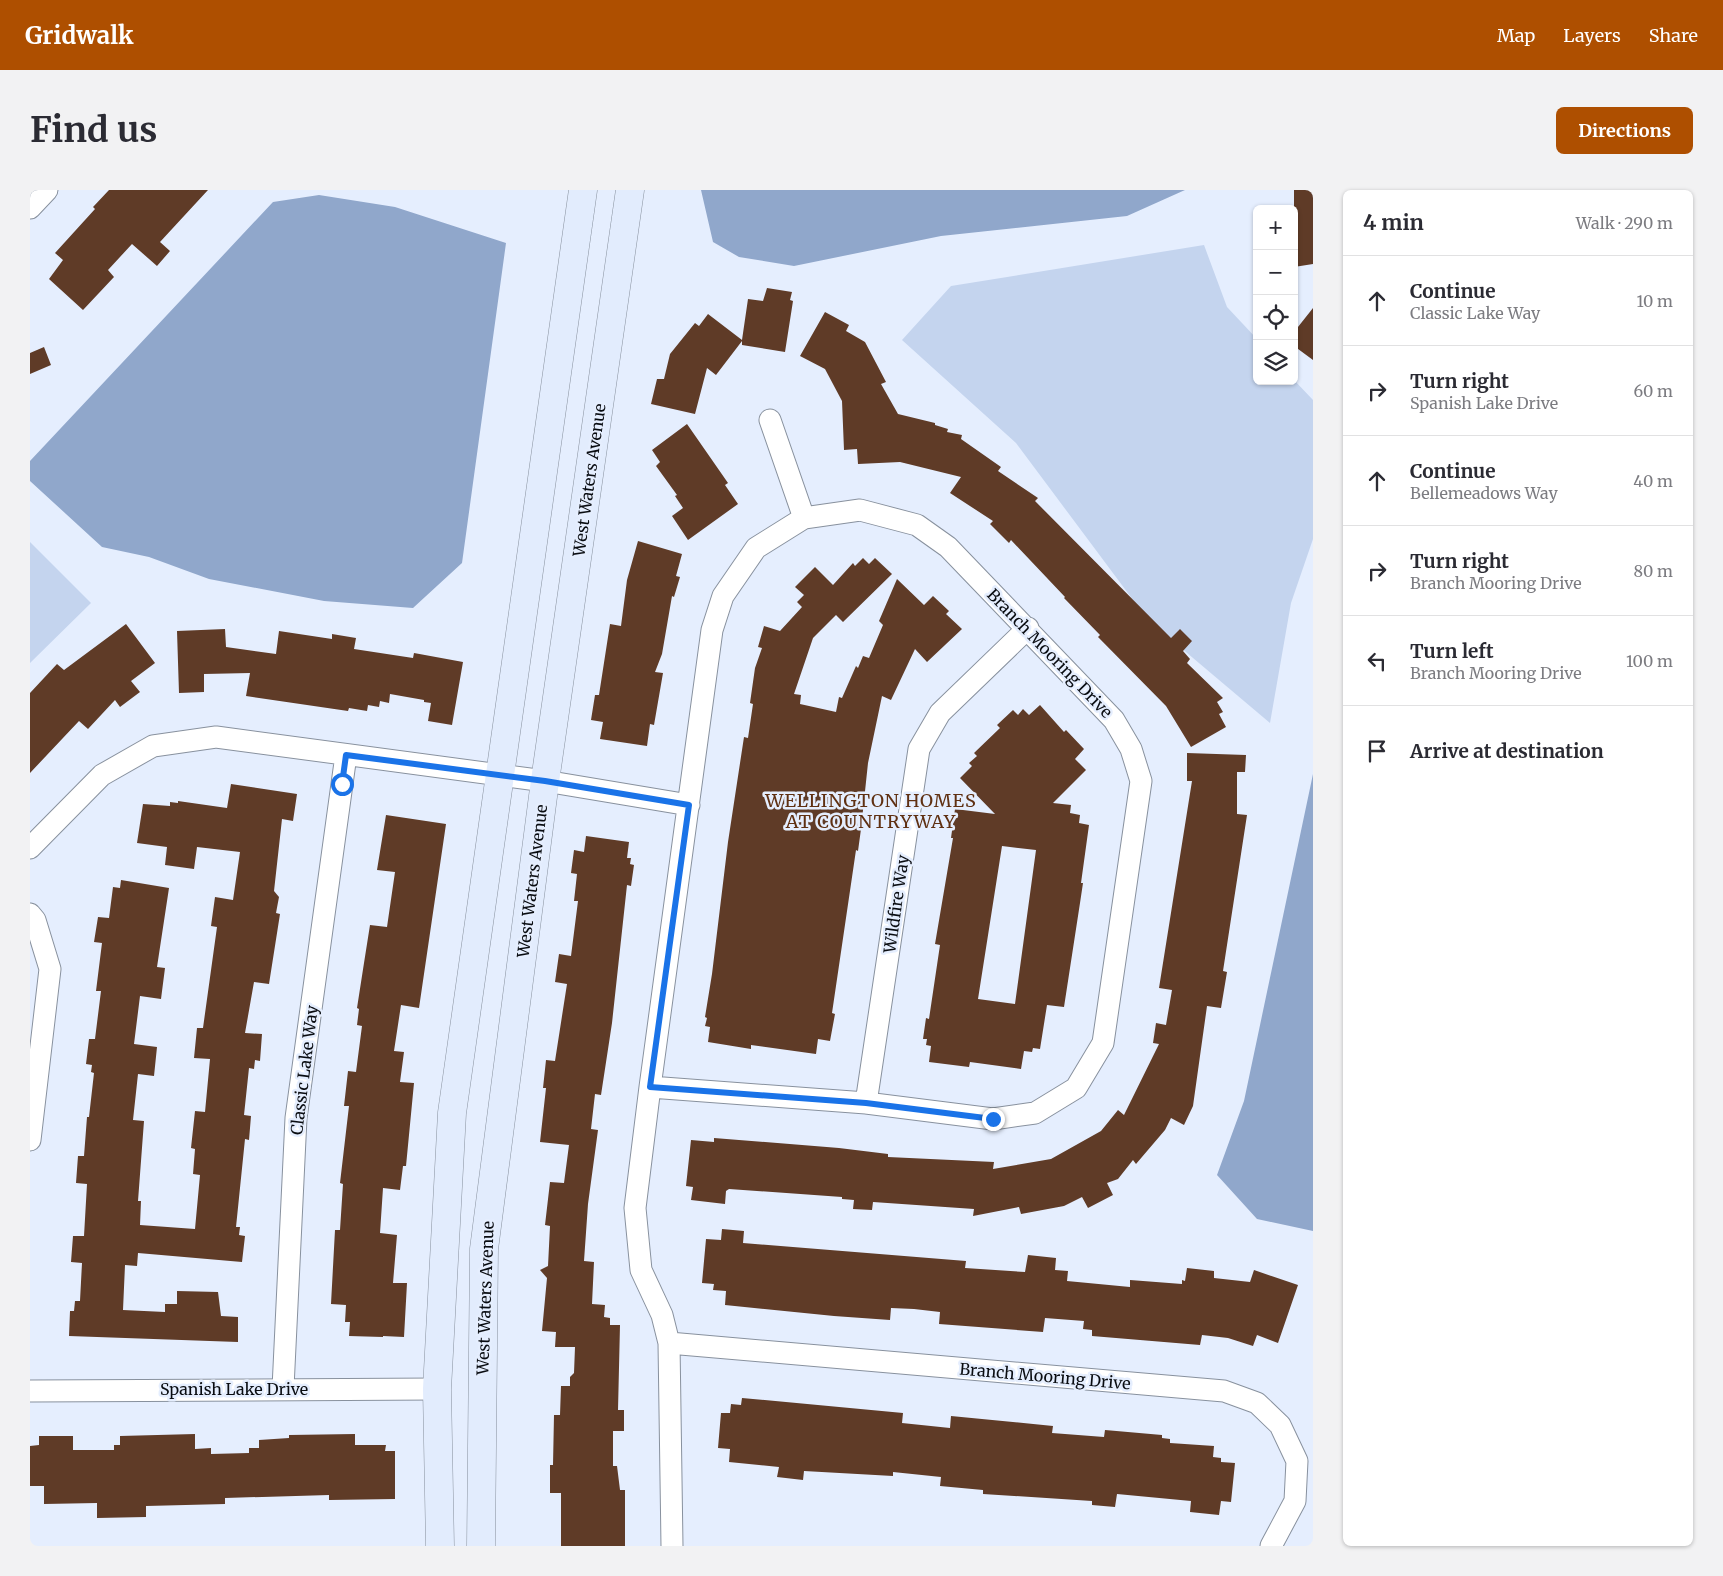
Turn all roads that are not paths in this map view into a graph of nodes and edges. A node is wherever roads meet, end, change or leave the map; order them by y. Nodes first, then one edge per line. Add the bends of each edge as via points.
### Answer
1 (47, 190) edge
2 (584, 190) edge
3 (630, 190) edge
4 (30, 208) edge
5 (770, 420) dead end
6 (804, 518) junction
7 (1028, 628) junction
8 (346, 755) junction
9 (502, 775) junction
10 (545, 781) junction
11 (689, 805) junction
12 (30, 848) edge
13 (30, 914) edge
14 (650, 1087) junction
15 (866, 1103) junction
16 (30, 1140) edge
17 (669, 1344) junction
18 (283, 1388) junction
19 (437, 1389) junction
20 (30, 1391) edge
21 (440, 1546) edge
22 (481, 1546) edge
23 (672, 1546) edge
24 (1271, 1546) edge

1 - 4 street
2 - 9 street via 532,542
3 - 10 street, West Waters Avenue
5 - 6 street
6 - 7 street, Branch Mooring Drive via 860,510 917,525 948,547
6 - 11 street, Branch Mooring Drive via 756,548 723,596 712,630
7 - 15 street, Wildfire Way via 940,713 919,749
7 - 15 street, Branch Mooring Drive via 1114,720 1132,749 1141,781 1104,1043 1076,1088 1035,1113 993,1119
8 - 9 street
8 - 12 street via 216,737 153,746 102,775
8 - 18 street, Classic Lake Way via 296,1118
9 - 10 street
9 - 19 street via 452,1112
10 - 11 street
10 - 22 street, West Waters Avenue via 484,1249
11 - 14 street, Branch Mooring Drive
13 - 16 street via 35,920 50,969
14 - 15 street, Branch Mooring Drive
14 - 17 street, Branch Mooring Drive via 636,1208 641,1270 662,1315
17 - 23 street, Branch Mooring Drive
17 - 24 street, Branch Mooring Drive via 1224,1391 1257,1403 1280,1425 1297,1461 1295,1501
18 - 19 street, Spanish Lake Drive
18 - 20 street, Spanish Lake Drive
19 - 21 street

